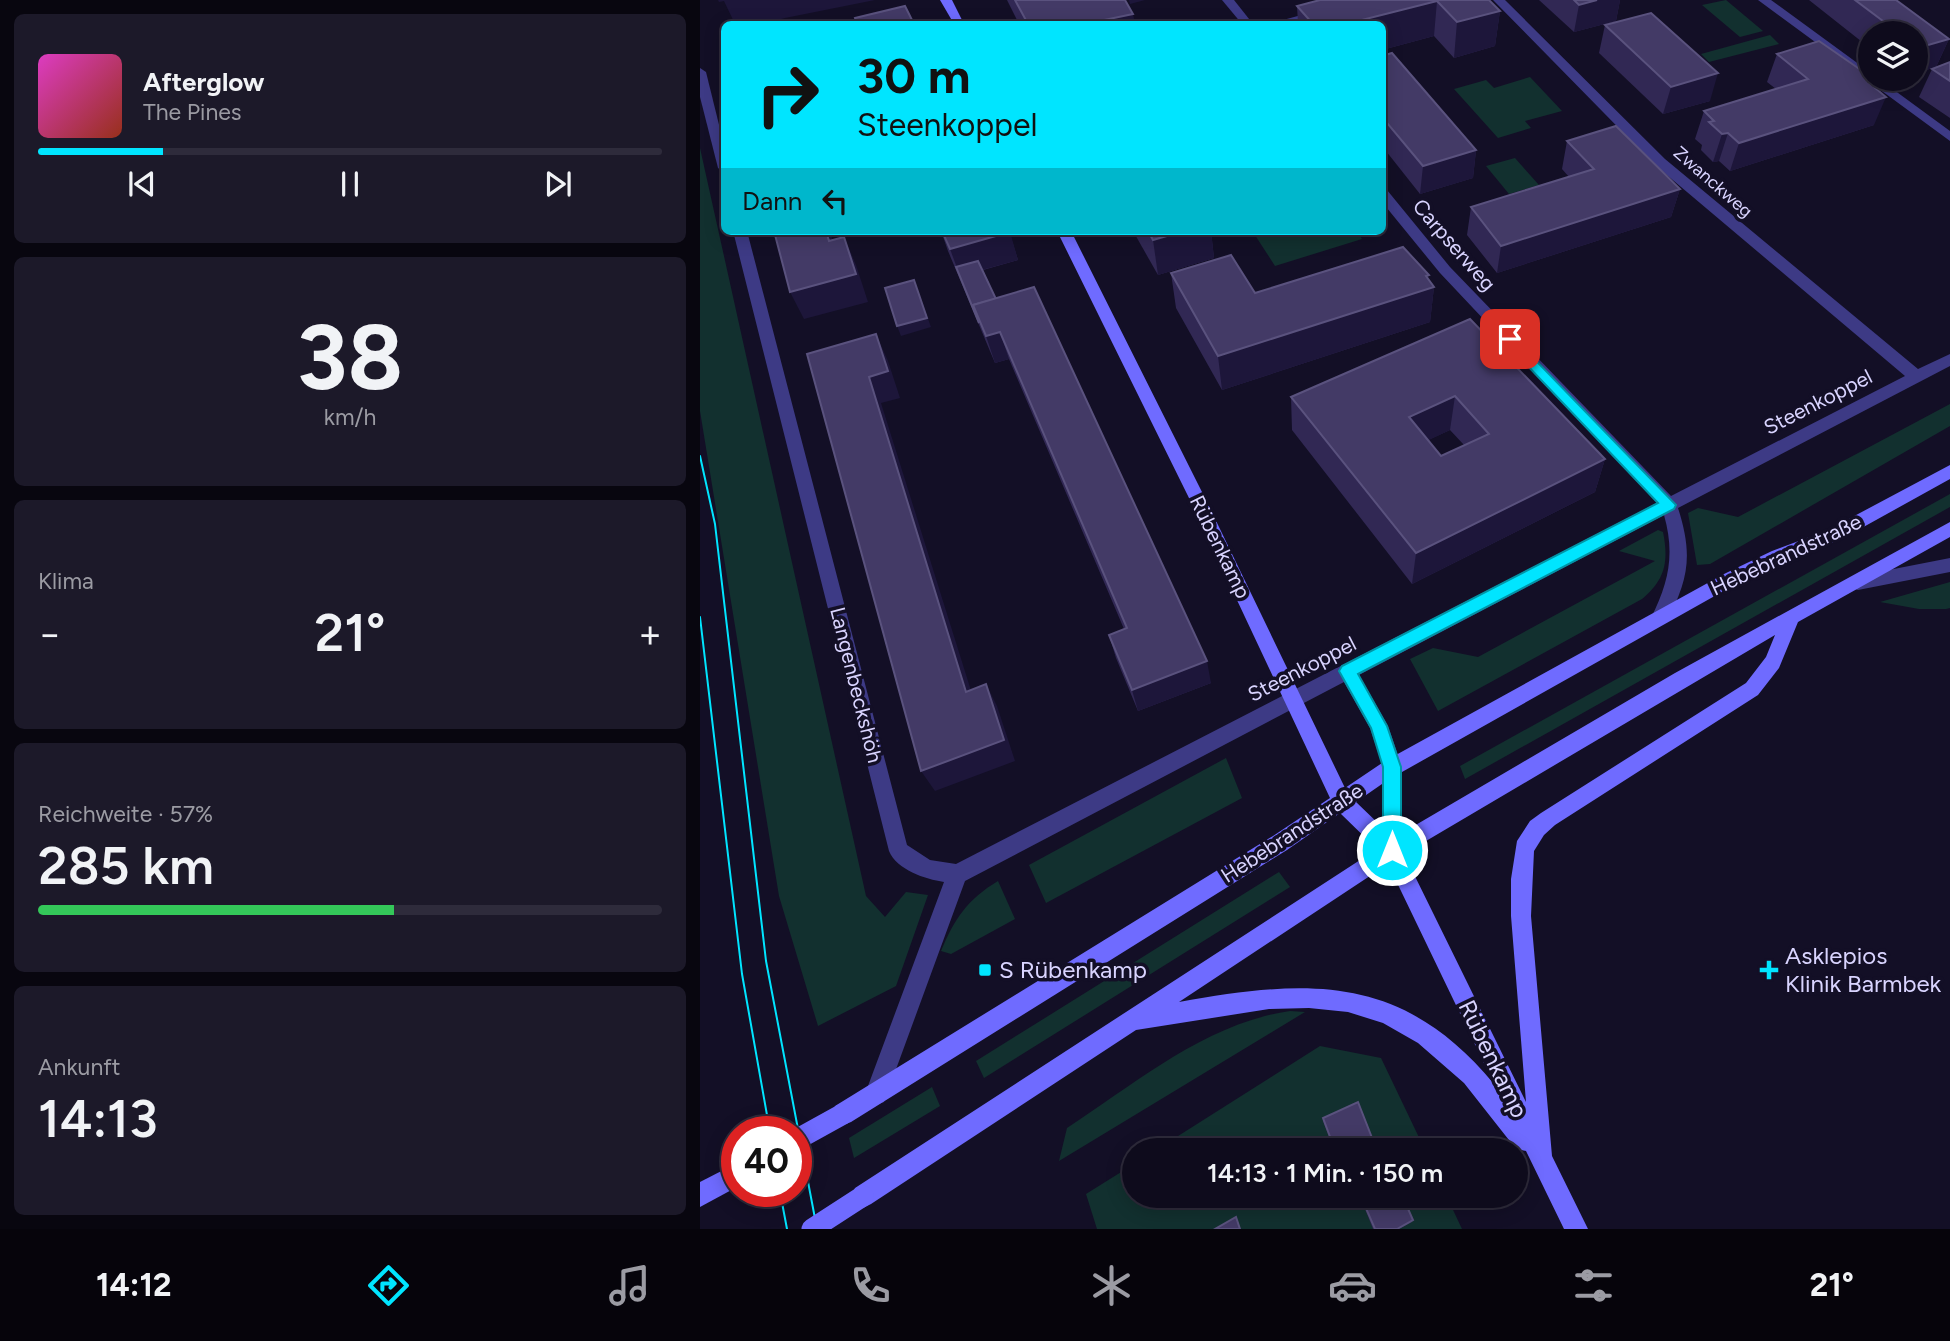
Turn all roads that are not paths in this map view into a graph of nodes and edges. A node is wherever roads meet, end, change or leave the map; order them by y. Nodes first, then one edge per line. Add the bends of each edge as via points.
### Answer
1 (946, 0) edge
2 (1228, 0) edge
3 (1499, 0) edge
4 (1764, 0) edge
5 (1335, 9) edge
6 (957, 21) edge
7 (1246, 21) edge
8 (1285, 21) edge
9 (700, 72) edge
10 (1950, 137) edge
11 (721, 157) edge
12 (1386, 198) edge
13 (741, 235) edge
14 (1066, 235) edge
15 (1950, 359) edge
16 (1917, 377) junction
17 (1950, 471) edge
18 (1669, 505) junction
19 (1950, 529) edge
20 (1950, 565) edge
21 (1858, 583) junction
22 (1792, 616) junction
23 (1660, 618) junction
24 (1348, 671) junction
25 (1293, 700) junction
26 (1392, 767) junction
27 (1340, 801) junction
28 (1392, 850) junction
29 (957, 874) junction
30 (1130, 1021) junction
31 (876, 1094) junction
32 (812, 1131) edge
33 (1544, 1165) junction
34 (721, 1183) edge
35 (700, 1195) edge
36 (813, 1229) edge
37 (1576, 1229) edge

1 - 6 main road
2 - 7 street
3 - 16 street, Zwanckweg via 1660,162
4 - 10 street
5 - 8 street
9 - 11 street
12 - 18 street, Carpserweg via 1445,270
13 - 29 street, Langenbeckshöh via 899,851 926,869
14 - 25 main road, Rübenkamp
15 - 16 street, Steenkoppel
16 - 18 street, Steenkoppel
17 - 23 main road, Hebebrandstraße via 1834,535 1730,579
18 - 23 street via 1682,561 1672,597
18 - 24 street, Steenkoppel
19 - 21 main road
20 - 21 street
21 - 22 main road
22 - 28 main road
22 - 33 main road via 1779,655 1752,689 1548,818 1524,848 1521,916
23 - 26 main road, Hebebrandstraße
24 - 25 street, Steenkoppel
24 - 26 street, Rübenkamp via 1379,726
25 - 27 main road, Rübenkamp
25 - 29 street, Steenkoppel
26 - 27 main road, Hebebrandstraße
26 - 28 main road, Rübenkamp
27 - 28 main road, Rübenkamp
27 - 31 main road, Hebebrandstraße
28 - 30 main road
28 - 33 main road, Rübenkamp
29 - 31 street
30 - 33 main road via 1295,995 1370,1007 1421,1030 1464,1067
30 - 36 main road, bridge
31 - 32 main road, Hebebrandstraße, bridge
33 - 37 main road, Rübenkamp
34 - 35 main road

